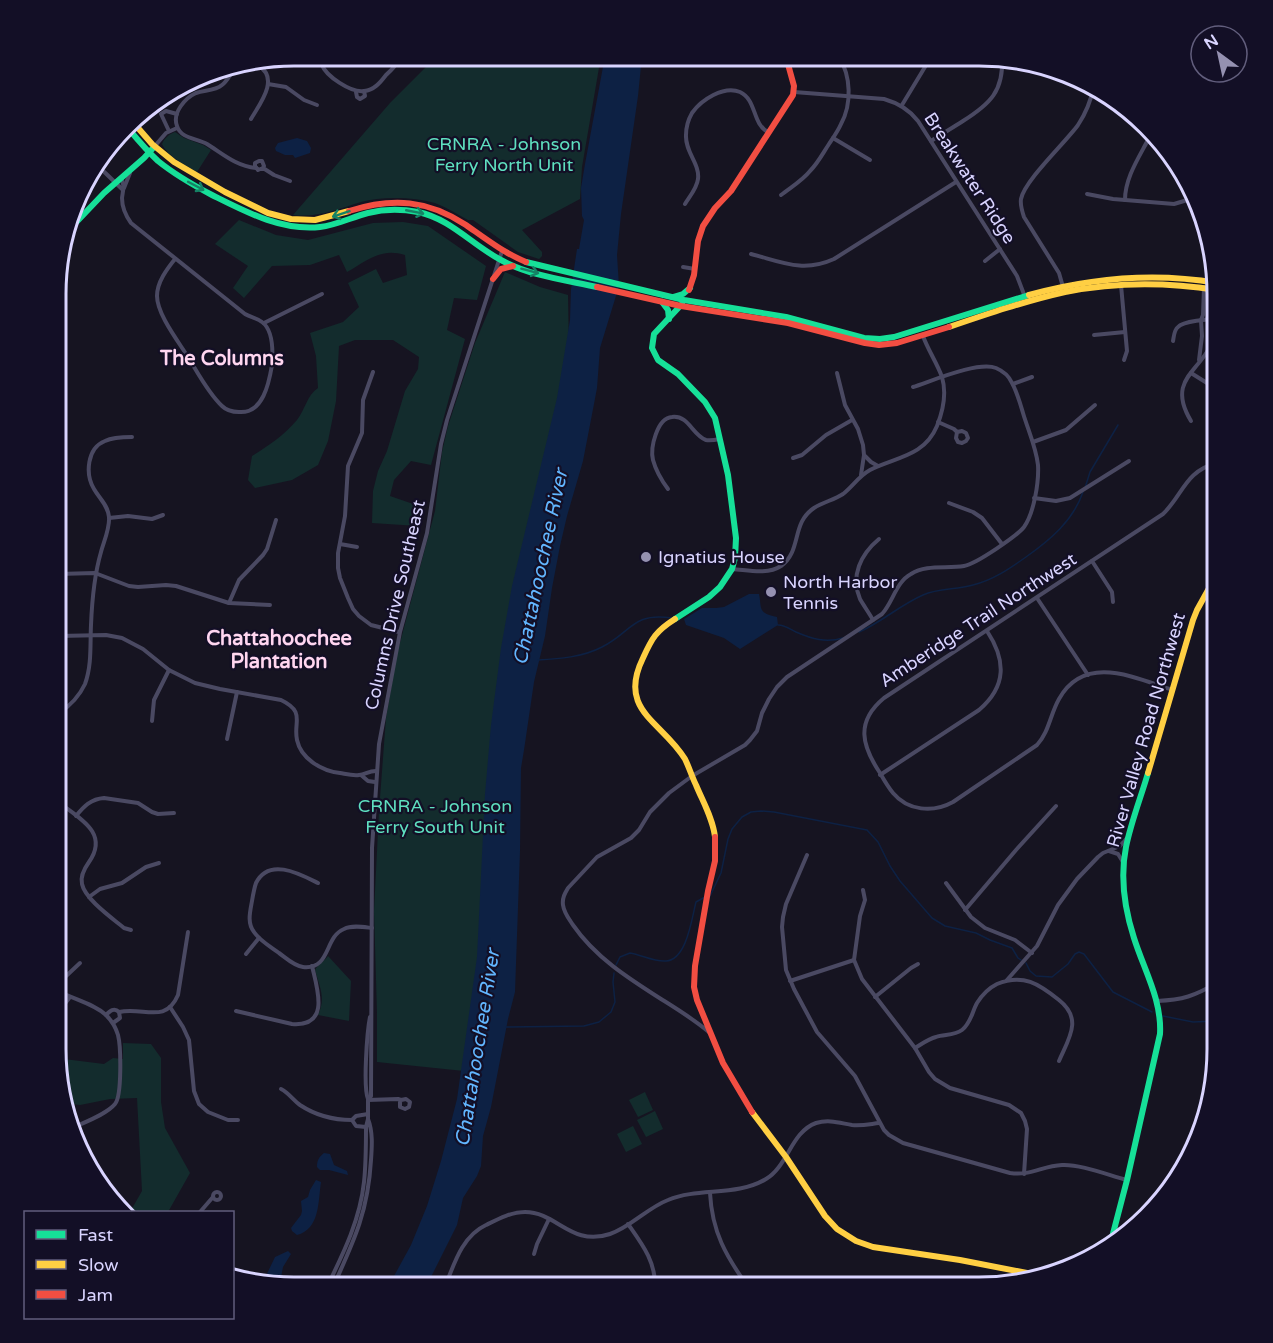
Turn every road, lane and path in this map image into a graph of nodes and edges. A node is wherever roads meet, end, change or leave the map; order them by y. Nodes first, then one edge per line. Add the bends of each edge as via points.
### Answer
1 (323, 66) edge
2 (392, 66) edge
3 (788, 66) edge
4 (845, 66) edge
5 (926, 66) edge
6 (1002, 67) edge
7 (261, 68) edge
8 (229, 76) edge
9 (268, 84) junction
10 (794, 92) junction
11 (848, 96) junction
12 (1091, 96) edge
13 (317, 105) dead end
14 (902, 105) junction
15 (177, 114) junction
16 (251, 119) dead end
17 (138, 128) edge
18 (177, 128) junction
19 (169, 131) junction
20 (769, 133) junction
21 (132, 134) edge
22 (833, 138) junction
23 (931, 141) junction
24 (1147, 141) edge
25 (154, 147) junction
26 (148, 153) junction
27 (870, 160) dead end
28 (131, 168) junction
29 (256, 168) junction
30 (263, 168) junction
31 (102, 170) edge
32 (121, 177) junction
33 (290, 181) dead end
34 (956, 182) junction
35 (114, 183) junction
36 (123, 190) junction
37 (1087, 194) dead end
38 (781, 195) dead end
39 (1125, 200) junction
40 (1187, 200) edge
41 (685, 204) dead end
42 (78, 220) edge
43 (1000, 249) junction
44 (502, 251) junction
45 (751, 254) dead end
46 (175, 259) junction
47 (499, 259) junction
48 (985, 261) dead end
49 (513, 266) junction
50 (683, 267) dead end
51 (696, 269) junction
52 (493, 279) junction
53 (1207, 279) edge
54 (1206, 283) junction
55 (1120, 285) junction
56 (1063, 287) junction
57 (690, 288) junction
58 (1207, 292) edge
59 (322, 294) dead end
60 (672, 297) junction
61 (1026, 300) junction
62 (662, 302) junction
63 (683, 303) junction
64 (700, 303) junction
65 (669, 319) junction
66 (1201, 320) junction
67 (1207, 320) edge
68 (264, 323) junction
69 (921, 332) junction
70 (1125, 332) junction
71 (1094, 335) dead end
72 (1173, 341) dead end
73 (1207, 351) edge
74 (1124, 360) dead end
75 (1199, 362) junction
76 (373, 372) dead end
77 (837, 373) dead end
78 (1191, 373) junction
79 (1032, 377) dead end
80 (942, 378) junction
81 (1013, 384) junction
82 (1207, 384) edge
83 (913, 387) dead end
84 (1095, 405) dead end
85 (852, 420) junction
86 (1191, 421) dead end
87 (938, 422) junction
88 (957, 432) dead end
89 (132, 437) dead end
90 (720, 439) junction
91 (1033, 442) junction
92 (864, 455) junction
93 (793, 458) dead end
94 (1129, 461) dead end
95 (878, 466) junction
96 (1207, 467) edge
97 (861, 476) junction
98 (668, 489) dead end
99 (1034, 498) junction
100 (949, 503) dead end
101 (163, 515) dead end
102 (109, 518) junction
103 (276, 520) dead end
104 (879, 539) dead end
105 (340, 544) junction
106 (1002, 544) junction
107 (357, 547) dead end
108 (1092, 561) junction
109 (732, 569) junction
110 (95, 573) junction
111 (66, 574) edge
112 (1207, 592) edge
113 (1037, 598) junction
114 (1113, 602) dead end
115 (229, 603) junction
116 (270, 605) dead end
117 (873, 620) junction
118 (987, 631) junction
119 (400, 632) junction
120 (66, 636) edge
121 (90, 636) junction
122 (169, 670) junction
123 (1088, 675) junction
124 (1173, 690) junction
125 (237, 692) junction
126 (66, 707) edge
127 (152, 721) dead end
128 (227, 739) dead end
129 (376, 771) junction
130 (361, 775) junction
131 (880, 775) junction
132 (692, 776) junction
133 (375, 782) junction
134 (1056, 806) dead end
135 (66, 808) edge
136 (174, 813) dead end
137 (76, 816) junction
138 (1128, 837) junction
139 (1108, 850) junction
140 (807, 855) dead end
141 (1123, 862) junction
142 (159, 863) dead end
143 (318, 883) dead end
144 (946, 883) dead end
145 (863, 890) dead end
146 (89, 897) junction
147 (965, 910) junction
148 (372, 928) junction
149 (131, 930) dead end
150 (188, 932) dead end
151 (259, 938) junction
152 (1032, 953) junction
153 (246, 954) dead end
154 (854, 960) junction
155 (80, 963) dead end
156 (918, 964) dead end
157 (312, 966) junction
158 (1018, 968) junction
159 (66, 976) edge
160 (1020, 979) junction
161 (1006, 980) junction
162 (790, 981) junction
163 (1207, 989) edge
164 (66, 996) edge
165 (875, 997) junction
166 (70, 998) junction
167 (1157, 1001) junction
168 (66, 1003) edge
169 (170, 1007) junction
170 (236, 1011) dead end
171 (119, 1012) junction
172 (106, 1015) junction
173 (113, 1023) junction
174 (711, 1036) junction
175 (915, 1048) junction
176 (1059, 1061) dead end
177 (281, 1089) dead end
178 (368, 1100) junction
179 (401, 1100) dead end
180 (368, 1116) junction
181 (238, 1120) dead end
182 (352, 1120) junction
183 (879, 1123) junction
184 (79, 1125) edge
185 (366, 1127) junction
186 (786, 1157) junction
187 (1023, 1174) junction
188 (1127, 1180) junction
189 (710, 1193) junction
190 (213, 1197) dead end
191 (202, 1211) edge
192 (549, 1220) junction
193 (628, 1224) junction
194 (1113, 1234) edge
195 (534, 1254) dead end
196 (1025, 1273) edge
197 (332, 1277) edge
198 (338, 1277) edge
199 (449, 1277) edge
200 (655, 1277) edge
201 (741, 1277) edge

1 - 2 street via 343,86 364,92 378,85
3 - 10 street
4 - 11 street
5 - 14 street
6 - 23 street via 1000,82 990,101
7 - 9 street
8 - 15 street via 222,85 192,96
9 - 13 street via 286,87
9 - 16 street
10 - 11 street, Breakwater Ridge
10 - 20 street
11 - 14 street, Breakwater Ridge
11 - 22 street via 844,117
12 - 56 street via 1080,122 1030,181 1022,197 1024,217 1059,273
14 - 23 street, Breakwater Ridge
15 - 18 street
15 - 19 street via 161,114
17 - 25 street
18 - 19 street
18 - 29 street via 184,136 204,142 240,165
19 - 25 street
20 - 41 street via 760,126 748,99 738,91 720,92 698,106 689,119 686,136 698,180
20 - 51 street via 706,220 698,241
21 - 26 street
22 - 27 street
22 - 38 street via 811,171
23 - 34 street, Breakwater Ridge
24 - 39 street via 1128,178
25 - 26 street
44 -> 25 street via 454,217 412,203 378,203 316,220 276,216 184,170
26 - 28 street
26 -> 47 street via 190,183 274,224 311,228 379,211 409,210 448,223
28 - 32 street
28 - 36 street
29 - 30 street
29 - 30 street via 259,161
30 - 33 street
31 - 35 street
32 - 35 street
32 - 36 street
34 - 43 street, Breakwater Ridge
34 - 45 street via 824,263 798,266
35 - 36 street
35 - 42 street
36 - 46 street via 128,218
37 - 39 street
39 - 40 street via 1174,204
43 - 48 street
43 - 61 street, Breakwater Ridge
44 - 47 street, Columns Drive Southeast
44 - 60 street via 522,260
46 - 68 street via 245,314
46 - 68 street via 158,288 160,310 214,397 226,409 251,410 267,390 272,348
47 - 49 street
47 - 52 street, Columns Drive Southeast
49 - 52 street via 501,269
49 -> 62 street
50 - 51 street
51 - 57 street
52 - 119 street, Columns Drive Southeast via 447,420 427,533
53 - 54 street
54 - 55 street
54 - 56 street via 1134,278
54 - 58 street
54 - 66 street
55 - 61 street
55 - 70 street
56 - 61 street
57 - 60 street
57 - 63 street
57 - 64 street
59 - 68 street
60 - 63 street
61 - 69 street
62 - 63 street
62 - 65 street
63 - 64 street
63 - 65 street
63 - 69 street via 875,345 892,344
64 - 69 street via 786,317 871,339
65 - 90 street via 654,334 653,350 660,362 676,371 705,402 715,418
66 - 67 street
66 - 72 street via 1180,324
66 - 75 street
69 - 80 street
70 - 71 street
70 - 74 street
73 - 75 street
75 - 78 street
76 - 105 street via 363,400 362,433 348,466
77 - 85 street
78 - 82 street
78 - 86 street via 1181,398
79 - 81 street
80 - 81 street via 987,366 1003,372
80 - 83 street
80 - 87 street via 944,400
81 - 91 street
84 - 91 street via 1066,430
85 - 92 street
85 - 93 street
87 - 88 street
87 - 95 street via 918,449
89 - 102 street via 99,440 90,458 94,489
90 - 98 street via 703,439 681,418 662,421 652,454
90 - 109 street via 733,509 736,544
91 - 99 street via 1038,466
92 - 95 street
92 - 97 street
94 - 99 street via 1070,498
95 - 97 street
96 - 108 street, Amberidge Trail Northwest via 1188,480 1163,514
97 - 109 street via 842,494 806,515 792,553 782,565 765,571
99 - 106 street via 1026,525
100 - 106 street via 982,518
101 - 102 street via 152,519
102 - 110 street
103 - 115 street via 267,549 239,580
104 - 117 street via 862,558 856,579 860,597
105 - 107 street
105 - 119 street via 339,574 353,609 371,625
106 - 117 street via 968,566 911,573 899,585 888,607
108 - 113 street, Amberidge Trail Northwest
108 - 114 street via 1112,592
109 - 132 street via 714,593 656,634 635,676 635,693 643,710 676,746
110 - 111 street
110 - 115 street via 129,586 176,586
110 - 121 street
112 - 124 street, River Valley Road Northwest via 1197,610
113 - 118 street, Amberidge Trail Northwest
113 - 123 street
115 - 116 street
117 - 132 street via 787,677 769,699 750,740
118 - 131 street via 997,648 1000,664 999,683 992,698
118 - 131 street, Amberidge Trail Northwest via 873,709 864,742
119 - 129 street, Columns Drive Southeast
120 - 121 street
121 - 122 street via 129,640
121 - 126 street via 84,685
122 - 125 street via 195,683
122 - 127 street via 154,700
123 - 124 street via 1114,673
123 - 131 street, Amberidge Trail Northwest via 1063,694 1047,733 1037,745 947,805 928,809 909,806
124 - 138 street, River Valley Road Northwest
125 - 128 street
125 - 130 street via 289,704 297,718 298,744 312,762 332,772
129 - 130 street
129 - 133 street, Columns Drive Southeast
130 - 133 street
132 - 174 street via 716,842 694,987
132 - 174 street via 659,801 631,838 592,862 568,888 563,902 566,915 597,954
133 - 148 street, Columns Drive Southeast
134 - 147 street
135 - 137 street
136 - 137 street via 158,814 138,803 104,798 89,802
137 - 146 street via 96,837 96,851 82,876
138 - 139 street via 1120,846
138 - 141 street, River Valley Road Northwest
139 - 141 street via 1118,854
139 - 152 street via 1069,889
140 - 162 street via 783,917 784,957
141 - 167 street, River Valley Road Northwest via 1127,916
142 - 146 street
143 - 151 street via 286,869 260,877 249,916
144 - 147 street
145 - 154 street via 865,900
146 - 149 street
147 - 152 street via 985,928 1015,940
148 - 157 street via 350,927 340,931 323,959
148 - 178 street, Columns Drive Southeast
150 - 169 street via 178,995
151 - 153 street
151 - 157 street via 296,965
152 - 158 street
154 - 162 street
154 - 165 street
155 - 159 street
156 - 165 street
157 - 170 street via 320,1004 310,1021 299,1025
158 - 160 street
158 - 161 street
160 - 161 street
160 - 176 street via 1047,990 1071,1014 1070,1037
161 - 175 street via 983,995 963,1029
162 - 183 street via 817,1032 855,1076
163 - 167 street via 1196,995
164 - 166 street
165 - 175 street
166 - 168 street
166 - 172 street
167 - 188 street, River Valley Road Northwest via 1160,1034
169 - 171 street via 155,1013
169 - 181 street via 189,1041 199,1104 208,1112
171 - 172 street via 112,1010
171 - 173 street via 120,1018
172 - 173 street
173 - 184 street via 119,1042 117,1100 105,1112
174 - 186 street via 748,1106
175 - 187 street via 941,1084 1009,1105 1021,1113 1027,1129
177 - 182 street via 317,1114
178 - 179 street
178 - 180 street, Columns Drive Southeast
180 - 182 street
180 - 185 street, Columns Drive Southeast
180 - 198 street, Columns Drive Southeast via 371,1150 366,1203
182 - 185 street via 356,1126
183 - 186 street via 819,1122 799,1136
183 - 187 street via 903,1143
185 - 197 street, Columns Drive Southeast via 360,1207
186 - 189 street via 777,1171 759,1183
186 - 196 street via 831,1223 856,1241
187 - 188 street via 1067,1165
188 - 194 street, River Valley Road Northwest
189 - 193 street via 669,1200
189 - 201 street via 712,1220 720,1244
190 - 191 street
192 - 193 street via 573,1233 591,1237 610,1234
192 - 195 street
192 - 199 street via 535,1213 518,1212 478,1229 462,1247
193 - 200 street via 651,1261

